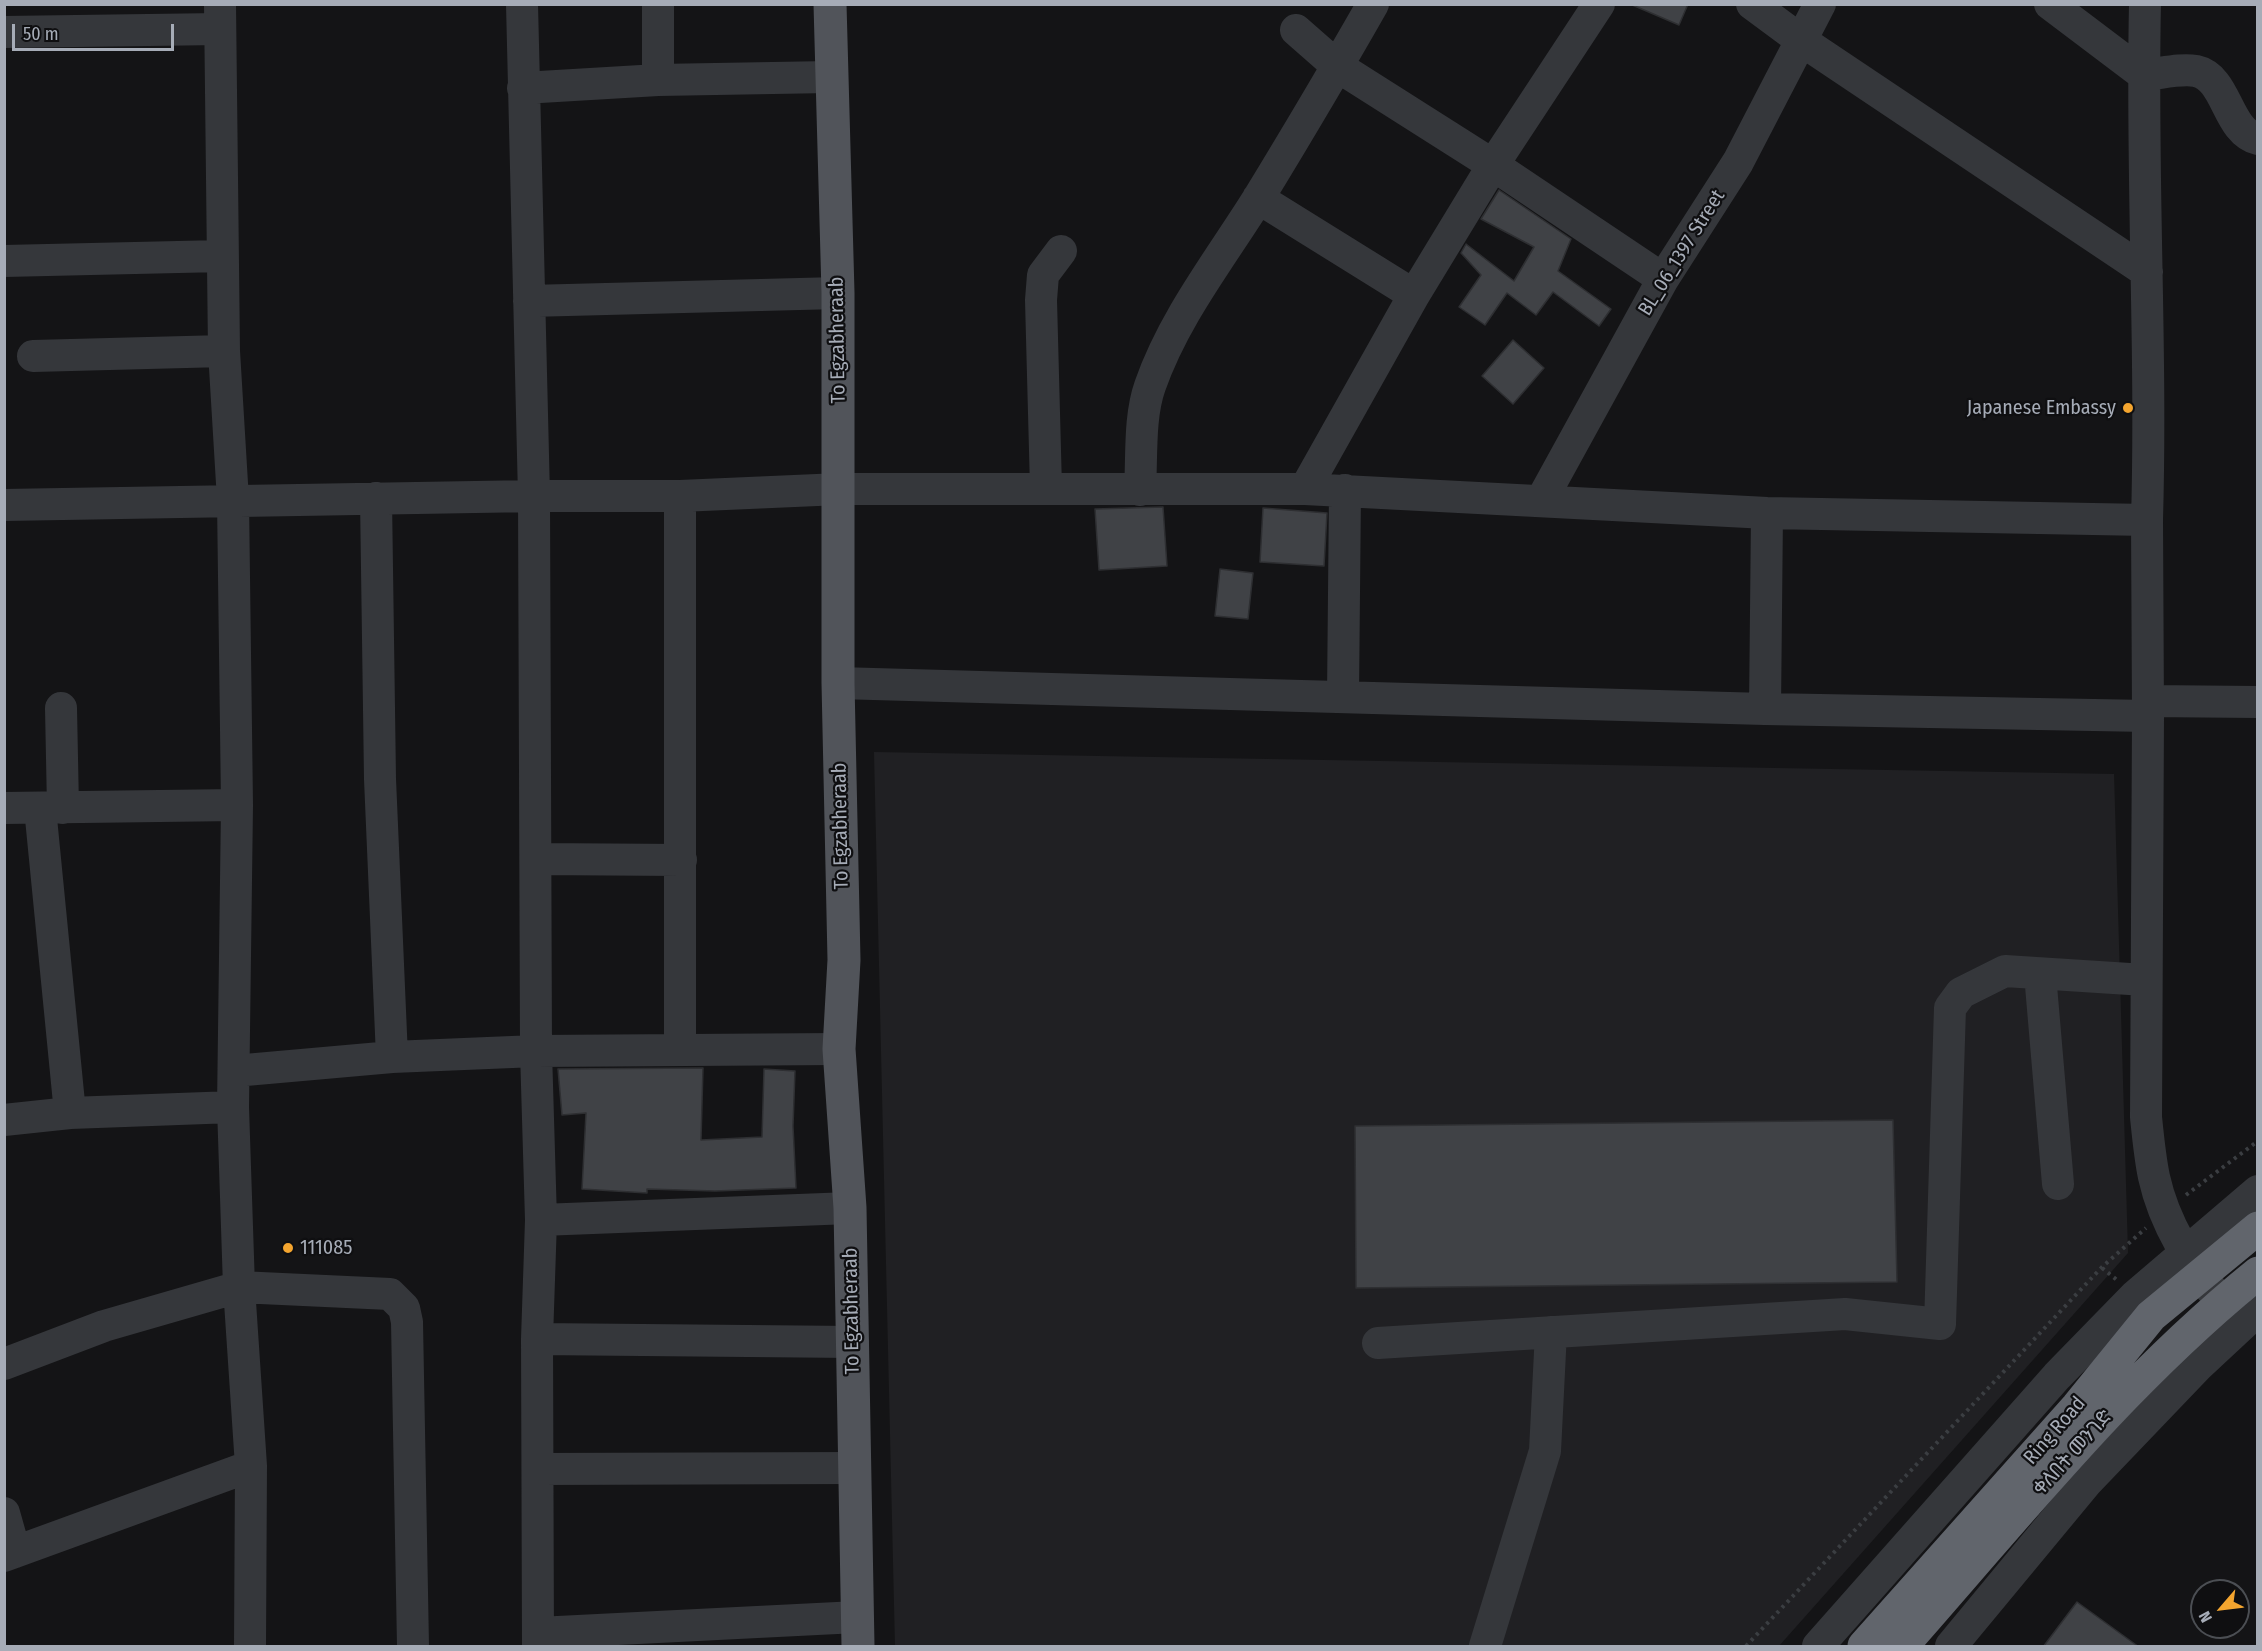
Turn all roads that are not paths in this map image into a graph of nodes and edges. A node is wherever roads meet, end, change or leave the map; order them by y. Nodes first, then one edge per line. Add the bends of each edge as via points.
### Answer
1 (522, 4) edge
2 (658, 4) edge
3 (830, 4) edge
4 (1373, 4) edge
5 (1599, 4) edge
6 (1752, 4) edge
7 (1820, 4) edge
8 (2050, 4) edge
9 (2145, 4) edge
10 (220, 16) edge
11 (1296, 30) dead end
12 (4, 32) edge
13 (1802, 41) junction
14 (1337, 66) junction
15 (2144, 75) junction
16 (830, 77) junction
17 (657, 80) junction
18 (524, 88) junction
19 (2258, 139) edge
20 (1493, 165) junction
21 (1258, 198) junction
22 (1061, 251) dead end
23 (222, 256) junction
24 (4, 261) edge
25 (2146, 272) junction
26 (1663, 279) junction
27 (838, 293) junction
28 (1414, 296) junction
29 (529, 301) junction
30 (224, 351) junction
31 (33, 356) dead end
32 (1046, 488) junction
33 (840, 489) junction
34 (1305, 489) junction
35 (1140, 490) junction
36 (1345, 490) junction
37 (534, 496) junction
38 (680, 496) junction
39 (376, 498) junction
40 (233, 500) junction
41 (1541, 501) junction
42 (4, 505) edge
43 (1767, 513) junction
44 (2147, 520) junction
45 (838, 683) junction
46 (1343, 696) junction
47 (2258, 702) edge
48 (61, 708) dead end
49 (2148, 708) junction
50 (1765, 709) junction
51 (237, 805) junction
52 (4, 808) edge
53 (52, 808) junction
54 (536, 859) junction
55 (681, 860) junction
56 (2040, 974) junction
57 (2145, 980) junction
58 (680, 1048) junction
59 (839, 1049) junction
60 (536, 1051) junction
61 (393, 1057) junction
62 (234, 1071) junction
63 (233, 1107) junction
64 (70, 1113) junction
65 (4, 1120) edge
66 (2058, 1184) dead end
67 (2258, 1191) edge
68 (850, 1208) junction
69 (541, 1220) junction
70 (2258, 1228) edge
71 (2191, 1263) junction
72 (2258, 1273) edge
73 (239, 1287) junction
74 (2222, 1302) junction
75 (2258, 1310) edge
76 (1551, 1332) junction
77 (537, 1339) junction
78 (853, 1342) junction
79 (1378, 1343) dead end
80 (4, 1364) edge
81 (251, 1466) junction
82 (855, 1468) junction
83 (538, 1469) junction
84 (4, 1513) edge
85 (10, 1554) edge
86 (857, 1632) edge
87 (538, 1640) edge
88 (250, 1647) edge
89 (413, 1647) edge
90 (1485, 1647) edge
91 (1818, 1647) edge
92 (1864, 1647) edge
93 (1902, 1647) edge
94 (1951, 1647) edge

1 - 18 street
2 - 17 street
3 - 16 main road, To Egzabheraab
4 - 14 street
5 - 20 street
6 - 13 street
7 - 13 street, BL_06_1397 Street
8 - 15 street
9 - 15 street
10 - 12 street
10 - 23 street
11 - 14 street
13 - 25 street
13 - 26 street, BL_06_1397 Street via 1738,162
14 - 20 street
14 - 21 street
15 - 19 street via 2197,71 2214,83 2238,123
15 - 25 street
16 - 17 street
16 - 27 main road, To Egzabheraab
17 - 18 street
18 - 29 street
20 - 26 street
20 - 28 street
21 - 28 street
21 - 35 street via 1203,280 1149,388
22 - 32 street via 1043,275 1041,300
23 - 24 street
23 - 30 street
25 - 44 street via 2150,432
26 - 41 street, BL_06_1397 Street
27 - 29 street
27 - 33 main road, To Egzabheraab
28 - 34 street
29 - 37 street
30 - 31 street
30 - 40 street
32 - 33 street
32 - 35 street
33 - 38 street
33 - 45 main road, To Egzabheraab
34 - 35 street
34 - 36 street
36 - 41 street
36 - 46 street
37 - 38 street
37 - 39 street
37 - 54 street
38 - 55 street
39 - 40 street
39 - 61 street via 380,779
40 - 42 street
40 - 51 street
41 - 43 street
43 - 44 street
43 - 50 street
44 - 49 street
45 - 46 street
45 - 59 main road, To Egzabheraab via 844,960
46 - 50 street
47 - 49 street
48 - 53 street
49 - 50 street
49 - 57 street
51 - 53 street
51 - 62 street
52 - 53 street
53 - 64 street
54 - 55 street
54 - 60 street
55 - 58 street
56 - 57 street
56 - 66 street
56 - 76 street via 2005,971 1961,993 1950,1008 1940,1324 1845,1314
57 - 71 street via 2146,1117 2154,1177 2165,1211
58 - 59 street
58 - 60 street
59 - 68 main road, To Egzabheraab
60 - 61 street
60 - 69 street
61 - 62 street
62 - 63 street
63 - 64 street
63 - 73 street
64 - 65 street
67 - 71 street
68 - 69 street
68 - 78 main road, To Egzabheraab
69 - 77 street
70 - 71 highway, Ring Road
71 - 74 street
71 - 91 street via 2136,1296 2057,1376
71 - 92 highway, Ring Road via 2076,1407
72 - 74 highway, ቀለበት መንገድ
73 - 80 street via 104,1326
73 - 81 street
73 - 89 street via 390,1294 404,1308
74 - 93 highway, ቀለበት መንገድ via 2091,1431
75 - 94 street via 2199,1365 2086,1483
76 - 79 street
76 - 90 street via 1545,1451
77 - 78 street
77 - 83 street
78 - 82 main road, To Egzabheraab
81 - 85 street
81 - 88 street
82 - 83 street
82 - 86 main road, To Egzabheraab
83 - 87 street
84 - 85 street
86 - 87 street

